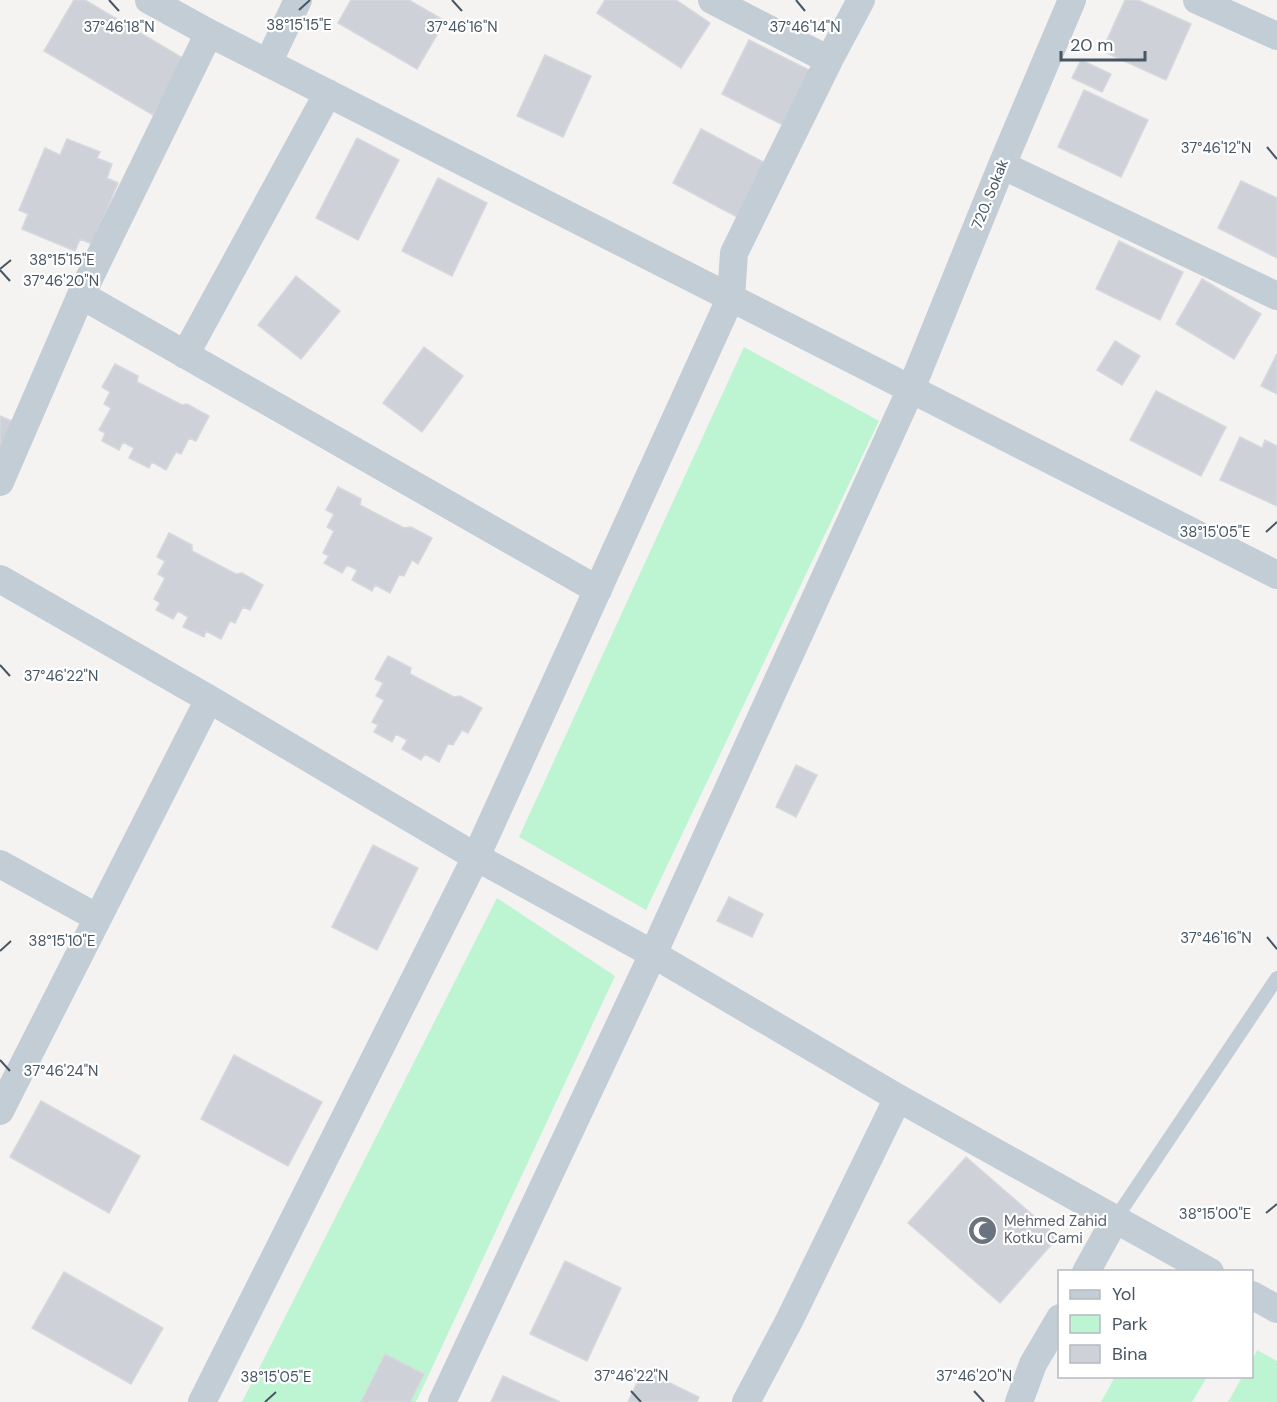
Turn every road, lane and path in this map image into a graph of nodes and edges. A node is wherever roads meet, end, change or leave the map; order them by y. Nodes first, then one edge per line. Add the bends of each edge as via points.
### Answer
1 (149, 0) edge
2 (298, 0) edge
3 (712, 0) edge
4 (861, 0) edge
5 (1072, 0) edge
6 (1197, 0) edge
7 (209, 33) junction
8 (1277, 36) edge
9 (829, 60) junction
10 (268, 63) junction
11 (328, 93) junction
12 (1002, 165) junction
13 (81, 296) junction
14 (1277, 296) edge
15 (731, 297) junction
16 (185, 355) junction
17 (911, 389) junction
18 (0, 482) edge
19 (1277, 575) edge
20 (0, 579) edge
21 (598, 590) junction
22 (209, 699) junction
23 (476, 857) junction
24 (0, 864) edge
25 (98, 918) junction
26 (653, 954) junction
27 (1277, 978) edge
28 (898, 1098) junction
29 (0, 1111) edge
30 (1116, 1218) junction
31 (1087, 1270) edge
32 (1207, 1270) edge
33 (1253, 1296) edge
34 (1277, 1309) edge
35 (1058, 1320) edge
36 (202, 1402) edge
37 (442, 1402) edge
38 (746, 1402) edge
39 (1019, 1402) edge

1 - 7 street
2 - 10 street
3 - 9 street
4 - 9 street
5 - 12 street, 720. Sokak
6 - 8 street
7 - 10 street
7 - 13 street
9 - 15 street via 734,253
10 - 11 street
11 - 15 street
11 - 16 street
12 - 14 street
12 - 17 street, 720. Sokak
13 - 16 street
13 - 18 street
15 - 17 street
15 - 21 street
16 - 21 street
17 - 19 street
17 - 26 street, 720. Sokak
20 - 22 street
21 - 23 street
22 - 23 street
22 - 25 street
23 - 26 street
23 - 36 street
24 - 25 street
25 - 29 street
26 - 28 street
26 - 37 street, 720. Sokak
27 - 30 lane
28 - 30 street
28 - 38 street
30 - 31 street
30 - 32 street
33 - 34 street
35 - 39 street via 1033,1364

